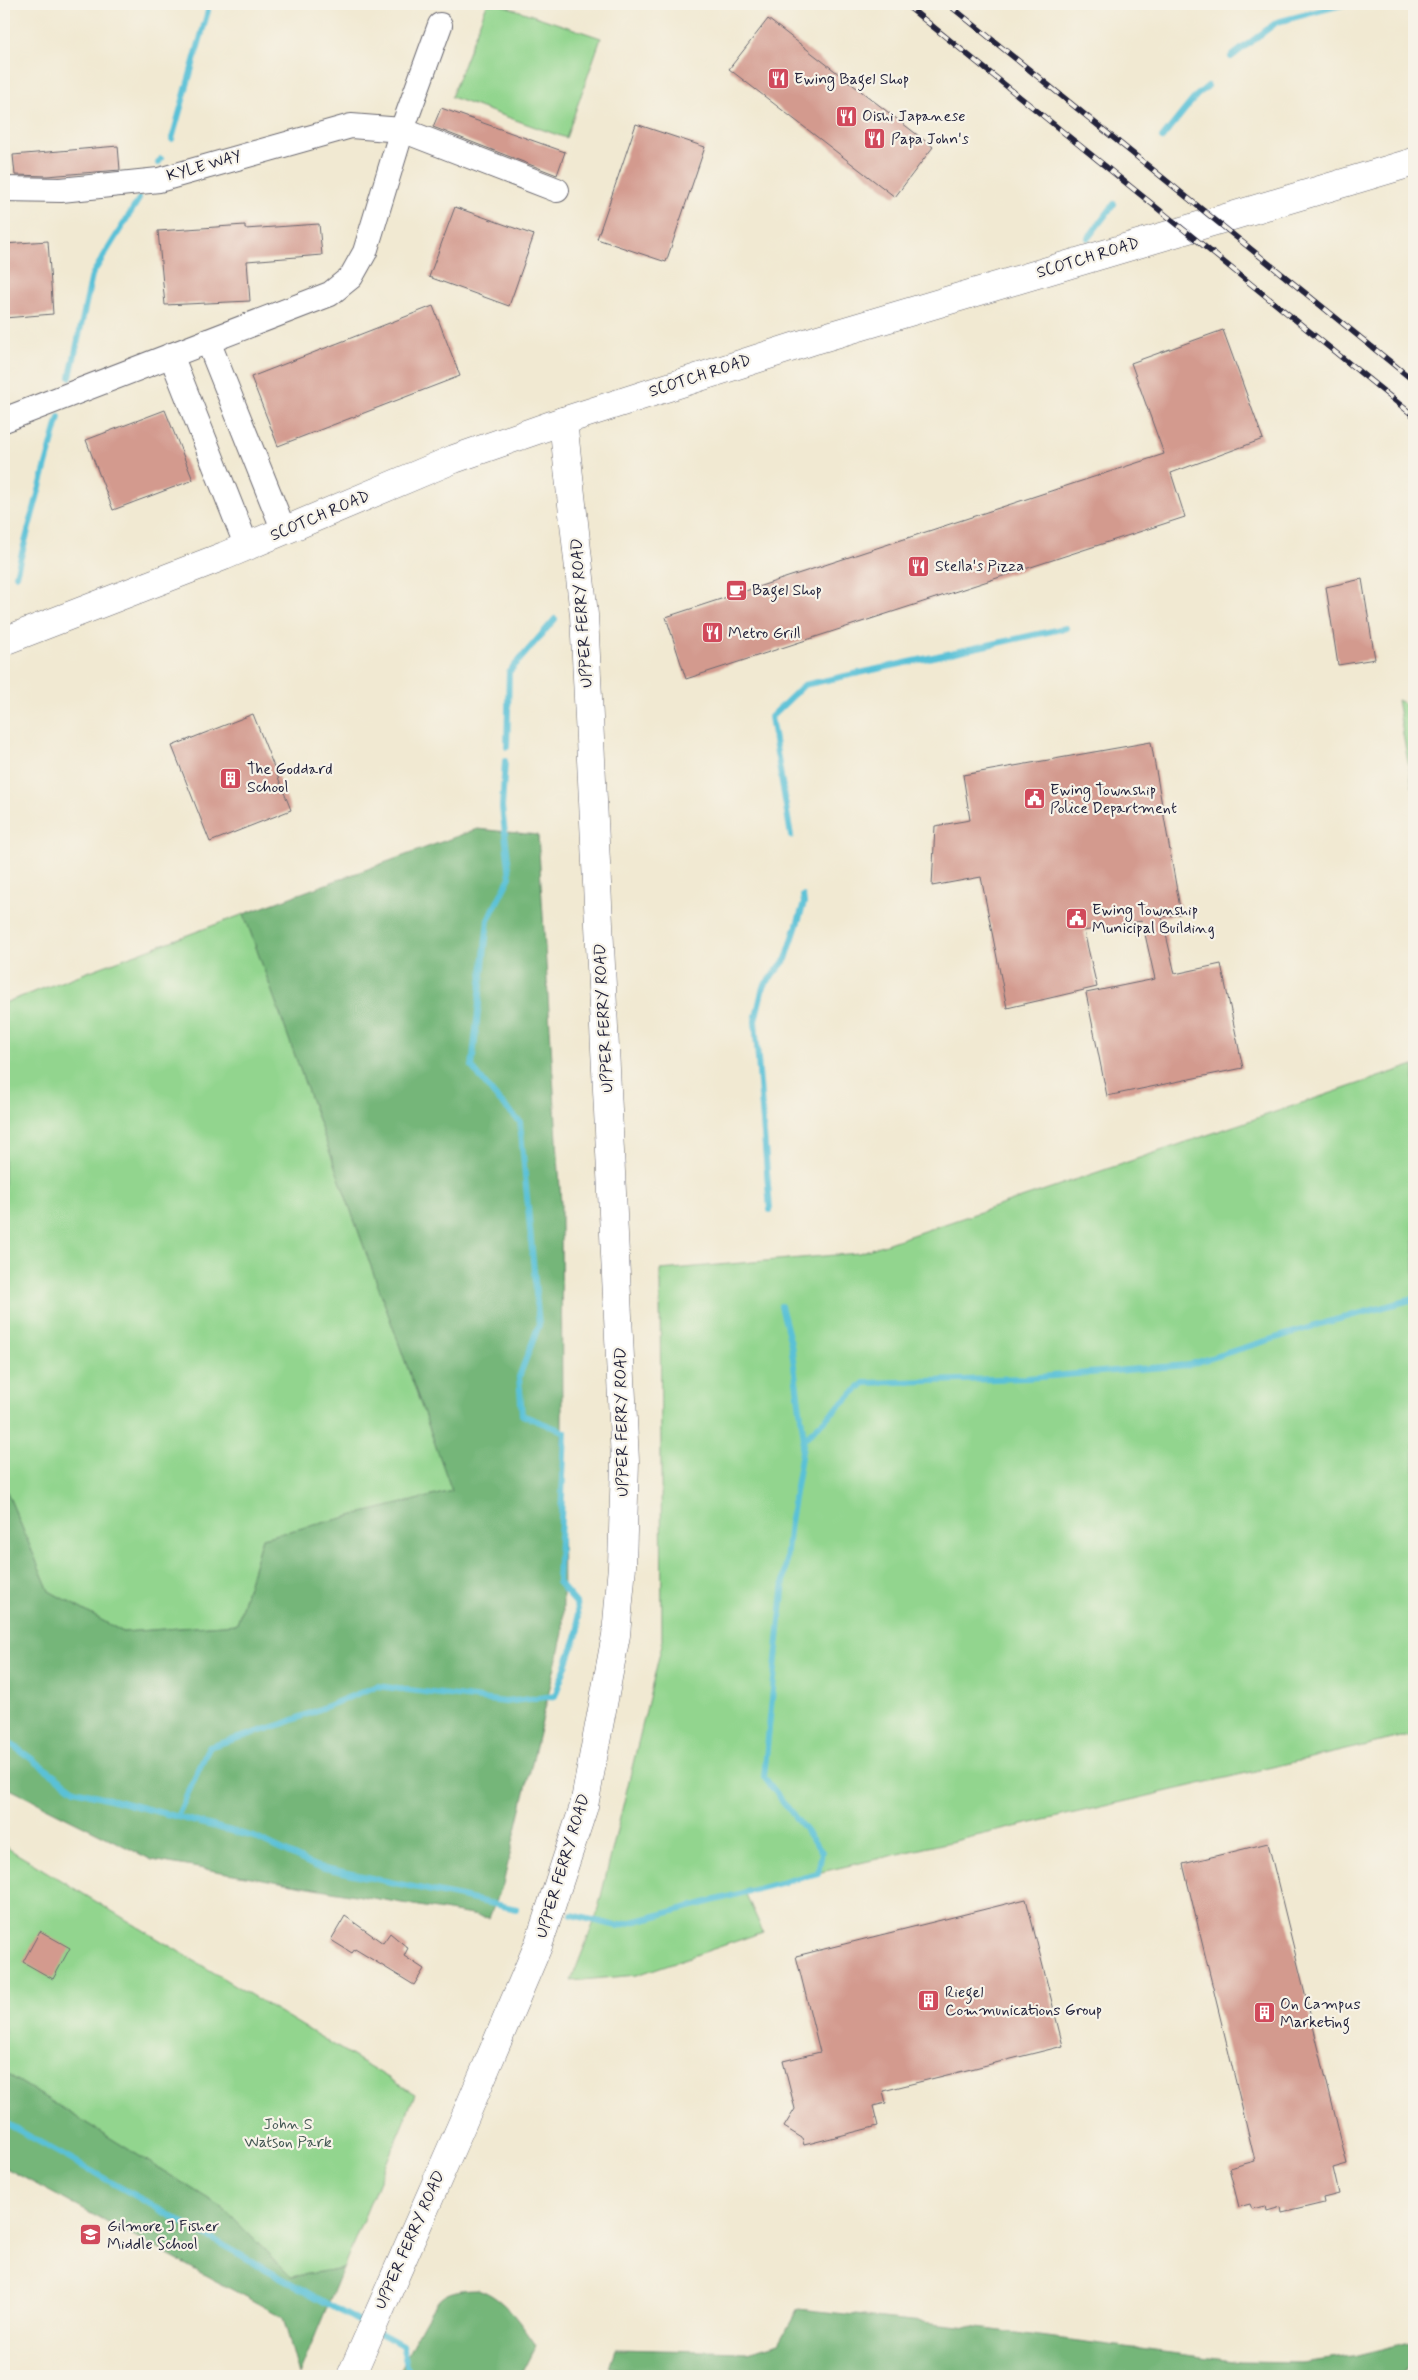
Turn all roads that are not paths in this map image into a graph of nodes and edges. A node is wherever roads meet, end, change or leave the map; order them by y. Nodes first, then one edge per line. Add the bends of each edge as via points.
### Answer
1 (440, 25) dead end
2 (402, 130) junction
3 (1414, 162) edge
4 (4, 189) edge
5 (557, 190) dead end
6 (208, 341) junction
7 (170, 356) junction
8 (4, 420) edge
9 (563, 421) junction
10 (284, 531) junction
11 (247, 547) junction
12 (4, 641) edge
13 (351, 2376) edge

1 - 2 street
2 - 4 street, KYLE WAY via 351,126 159,180 61,190
2 - 5 street, KYLE WAY
2 - 6 street via 365,252 351,277 330,294
3 - 9 main road, SCOTCH ROAD via 824,337
6 - 7 street
6 - 10 street
7 - 8 street
7 - 11 street
9 - 10 main road, SCOTCH ROAD via 454,459
9 - 13 main road, UPPER FERRY ROAD via 584,615 625,1452 616,1635 584,1806 538,1946
10 - 11 main road, SCOTCH ROAD
11 - 12 main road, SCOTCH ROAD

